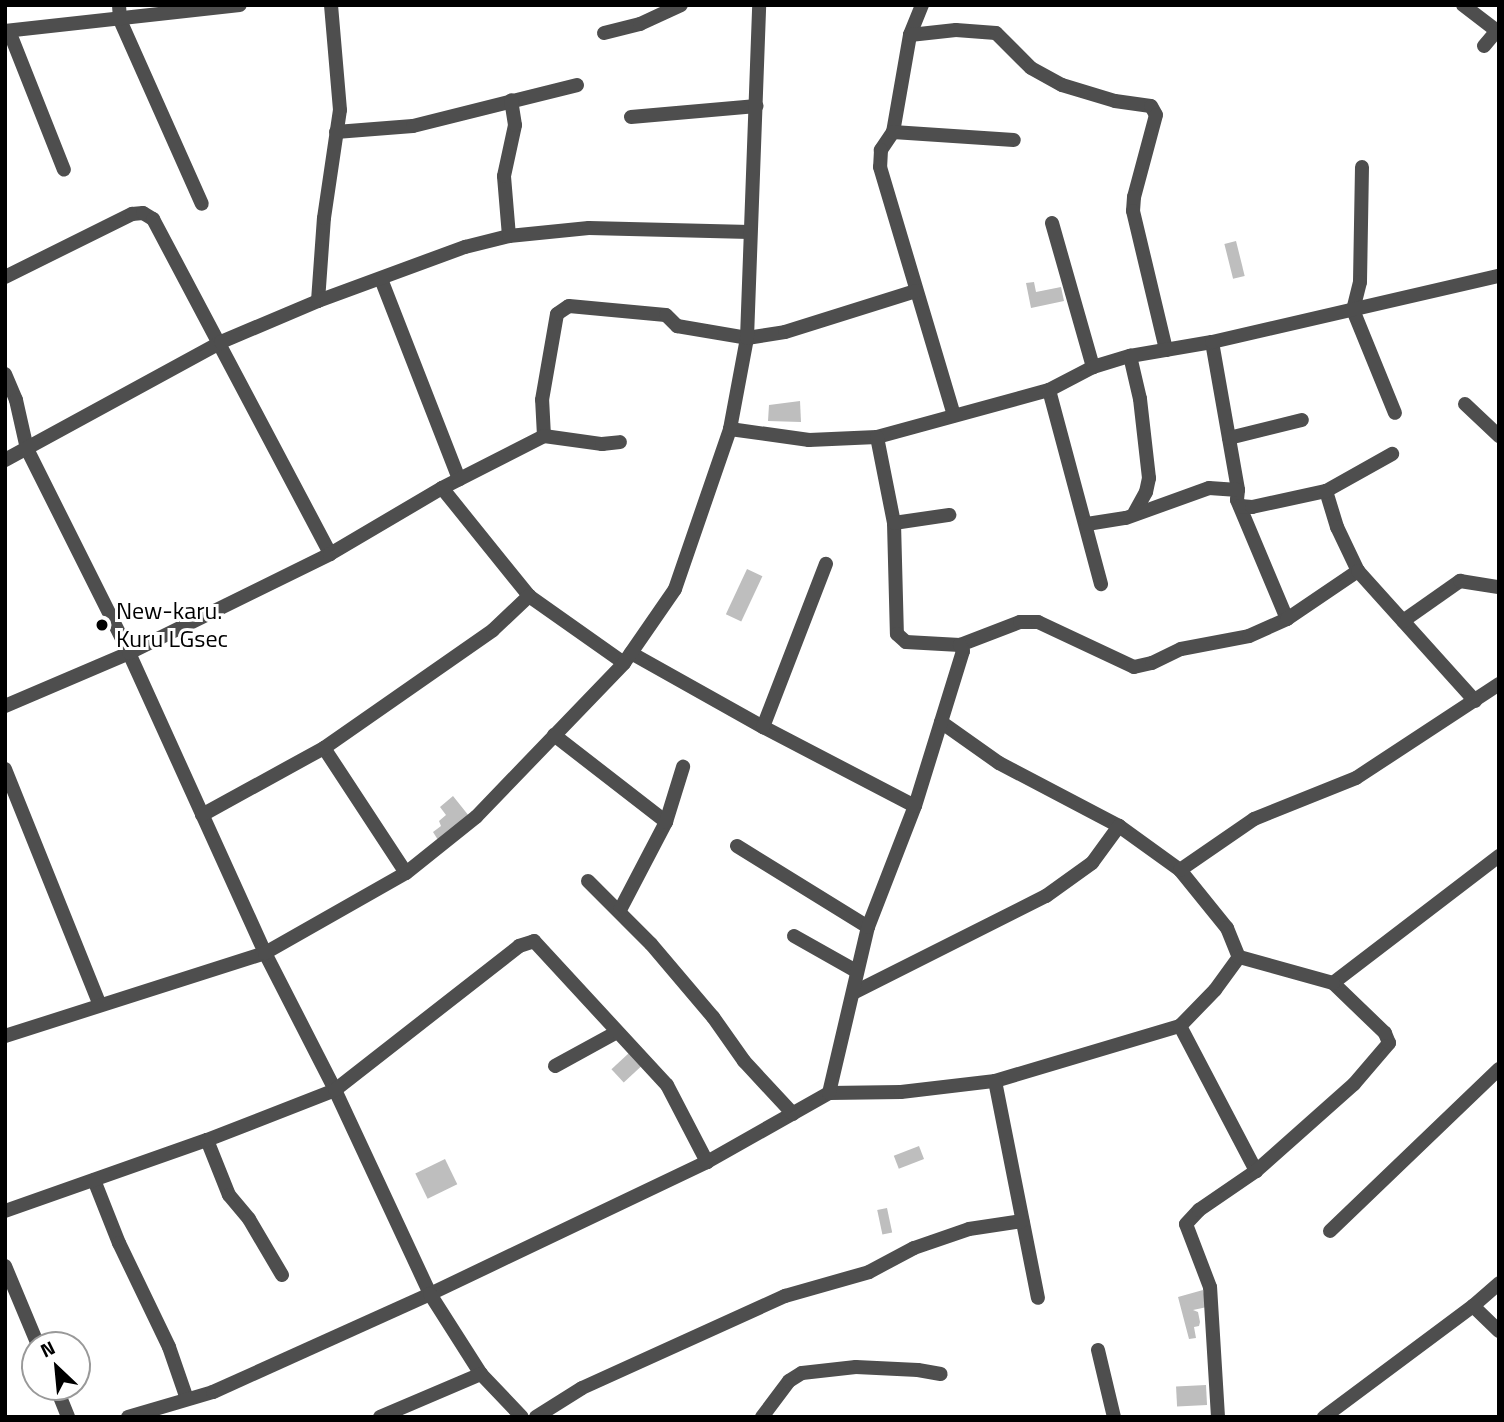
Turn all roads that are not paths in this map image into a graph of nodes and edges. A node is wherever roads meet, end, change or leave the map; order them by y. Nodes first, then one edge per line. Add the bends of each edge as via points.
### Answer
1 (240, 5) edge
2 (331, 5) edge
3 (681, 5) edge
4 (759, 5) edge
5 (922, 5) edge
6 (1463, 5) edge
7 (119, 13) edge
8 (1498, 29) edge
9 (7, 31) edge
10 (604, 33) dead end
11 (910, 35) junction
12 (1483, 46) dead end
13 (577, 85) dead end
14 (511, 100) junction
15 (757, 106) junction
16 (631, 117) dead end
17 (336, 132) junction
18 (893, 132) junction
19 (1014, 140) dead end
20 (1363, 167) dead end
21 (64, 170) dead end
22 (202, 204) dead end
23 (1052, 223) dead end
24 (750, 232) junction
25 (509, 236) junction
26 (1499, 276) edge
27 (5, 277) edge
28 (381, 279) junction
29 (916, 291) junction
30 (318, 301) junction
31 (1353, 310) junction
32 (747, 338) junction
33 (221, 341) junction
34 (1212, 342) junction
35 (1166, 349) junction
36 (1130, 356) junction
37 (1093, 367) junction
38 (5, 374) edge
39 (1048, 390) junction
40 (1465, 404) dead end
41 (1395, 413) dead end
42 (954, 415) junction
43 (1302, 420) dead end
44 (730, 429) junction
45 (544, 436) junction
46 (1499, 436) edge
47 (877, 437) junction
48 (1229, 438) junction
49 (620, 442) dead end
50 (27, 449) junction
51 (1392, 454) dead end
52 (5, 460) edge
53 (459, 479) junction
54 (442, 488) junction
55 (1238, 490) junction
56 (1326, 491) junction
57 (1146, 492) junction
58 (1155, 506) junction
59 (1240, 506) junction
60 (1135, 512) junction
61 (949, 515) dead end
62 (894, 523) junction
63 (1087, 524) junction
64 (330, 554) junction
65 (826, 564) dead end
66 (1358, 571) junction
67 (1101, 584) dead end
68 (1499, 587) edge
69 (529, 596) junction
70 (1287, 619) junction
71 (1403, 621) junction
72 (960, 645) junction
73 (129, 653) junction
74 (627, 658) junction
75 (1499, 684) edge
76 (1475, 701) junction
77 (5, 706) edge
78 (941, 722) junction
79 (763, 727) junction
80 (554, 736) junction
81 (324, 748) junction
82 (683, 767) dead end
83 (5, 769) edge
84 (915, 806) junction
85 (202, 815) junction
86 (666, 822) junction
87 (1119, 826) junction
88 (737, 846) dead end
89 (1499, 856) edge
90 (1180, 870) junction
91 (405, 873) junction
92 (588, 881) dead end
93 (620, 910) junction
94 (869, 927) junction
95 (794, 936) dead end
96 (265, 953) junction
97 (1239, 957) junction
98 (856, 971) junction
99 (1333, 983) junction
100 (855, 992) junction
101 (100, 1005) junction
102 (1180, 1026) junction
103 (617, 1032) junction
104 (5, 1036) edge
105 (555, 1066) dead end
106 (1499, 1069) edge
107 (995, 1081) junction
108 (335, 1090) junction
109 (829, 1093) junction
110 (793, 1114) junction
111 (207, 1140) junction
112 (707, 1162) junction
113 (1256, 1171) junction
114 (94, 1180) junction
115 (5, 1211) edge
116 (1022, 1221) junction
117 (1330, 1231) dead end
118 (5, 1266) edge
119 (282, 1275) dead end
120 (1499, 1283) edge
121 (430, 1294) junction
122 (1038, 1298) dead end
123 (1473, 1306) junction
124 (32, 1331) edge
125 (1499, 1331) edge
126 (1098, 1350) dead end
127 (481, 1374) junction
128 (941, 1374) dead end
129 (187, 1399) junction
130 (128, 1417) edge
131 (380, 1417) edge
132 (522, 1417) edge
133 (536, 1417) edge
134 (762, 1417) edge
135 (1114, 1417) edge
136 (1218, 1417) edge
137 (1324, 1417) edge

1 - 7 street
2 - 17 street via 340,110
3 - 10 street via 640,24
4 - 15 street
5 - 11 street
6 - 8 street
7 - 9 street
7 - 22 street
8 - 12 street
9 - 21 street
11 - 18 street
11 - 35 street via 956,30 996,33 1031,68 1062,85 1115,101 1152,106 1156,115 1133,211
13 - 14 street
14 - 17 street via 413,126
14 - 25 street via 516,125 504,176
15 - 16 street
15 - 24 street
17 - 30 street
18 - 19 street
18 - 29 street via 881,150 880,167
20 - 31 street via 1360,282
23 - 37 street
24 - 25 street via 589,228
24 - 32 street
25 - 28 street via 465,247
26 - 31 street
27 - 33 street via 132,214 143,213 153,219
28 - 30 street
28 - 53 street
29 - 32 street via 785,332
29 - 42 street
30 - 33 street
31 - 34 street
31 - 41 street
32 - 44 street
32 - 45 street via 677,326 666,315 636,310 562,309 557,314 542,400
33 - 50 street
33 - 64 street
34 - 35 street
34 - 48 street
35 - 36 street
36 - 37 street
36 - 57 street via 1140,399 1149,478
37 - 39 street
38 - 50 street
39 - 42 street
39 - 63 street
40 - 46 street
42 - 47 street
43 - 48 street
44 - 47 street via 809,440
44 - 74 street via 675,589
45 - 49 street
45 - 53 street
47 - 62 street
48 - 55 street
50 - 52 street
50 - 73 street
51 - 56 street
53 - 54 street
54 - 64 street
54 - 69 street
55 - 58 street via 1209,488
55 - 59 street
56 - 59 street
56 - 66 street
57 - 58 street
57 - 60 street
58 - 60 street
59 - 70 street
60 - 63 street via 1126,518
61 - 62 street
62 - 72 street via 900,639
63 - 67 street
64 - 73 street
65 - 79 street
66 - 70 street
66 - 71 street
68 - 71 street via 1460,581
69 - 74 street
69 - 81 street via 492,630
70 - 72 street via 1249,636 1181,649 1134,667 1038,622 1020,622
71 - 76 street
72 - 78 street via 963,651
73 - 77 street
73 - 85 street
74 - 79 street
74 - 80 street
75 - 76 street
76 - 90 street via 1356,778 1254,819
78 - 84 street
78 - 87 street via 999,763
79 - 84 street
80 - 86 street
80 - 91 street via 476,817
81 - 85 street
81 - 91 street
82 - 86 street
83 - 101 street
84 - 94 street
85 - 96 street
86 - 93 street
87 - 90 street
87 - 100 street via 1092,863 1046,896
88 - 94 street
89 - 99 street
90 - 97 street via 1227,928
91 - 96 street
92 - 93 street
93 - 110 street
94 - 98 street
95 - 98 street
96 - 101 street
96 - 108 street
97 - 99 street
97 - 102 street
98 - 100 street
99 - 113 street via 1385,1032 1389,1043 1354,1084
100 - 109 street
101 - 104 street
102 - 107 street
102 - 113 street
103 - 105 street
103 - 108 street via 534,941 519,946
103 - 112 street via 667,1085
106 - 117 street
107 - 109 street via 901,1092
107 - 116 street
108 - 111 street
108 - 121 street
109 - 110 street
110 - 112 street
111 - 114 street
111 - 119 street via 229,1195
112 - 121 street
113 - 136 street via 1186,1224 1210,1287
114 - 115 street
114 - 129 street via 169,1347
116 - 122 street
116 - 133 street via 970,1229 914,1248 869,1272 785,1296 582,1388
118 - 124 street
120 - 123 street
121 - 127 street
121 - 129 street via 213,1392
123 - 125 street
123 - 137 street
126 - 135 street
127 - 131 street
127 - 132 street
128 - 134 street via 856,1367 802,1373 789,1381
129 - 130 street

